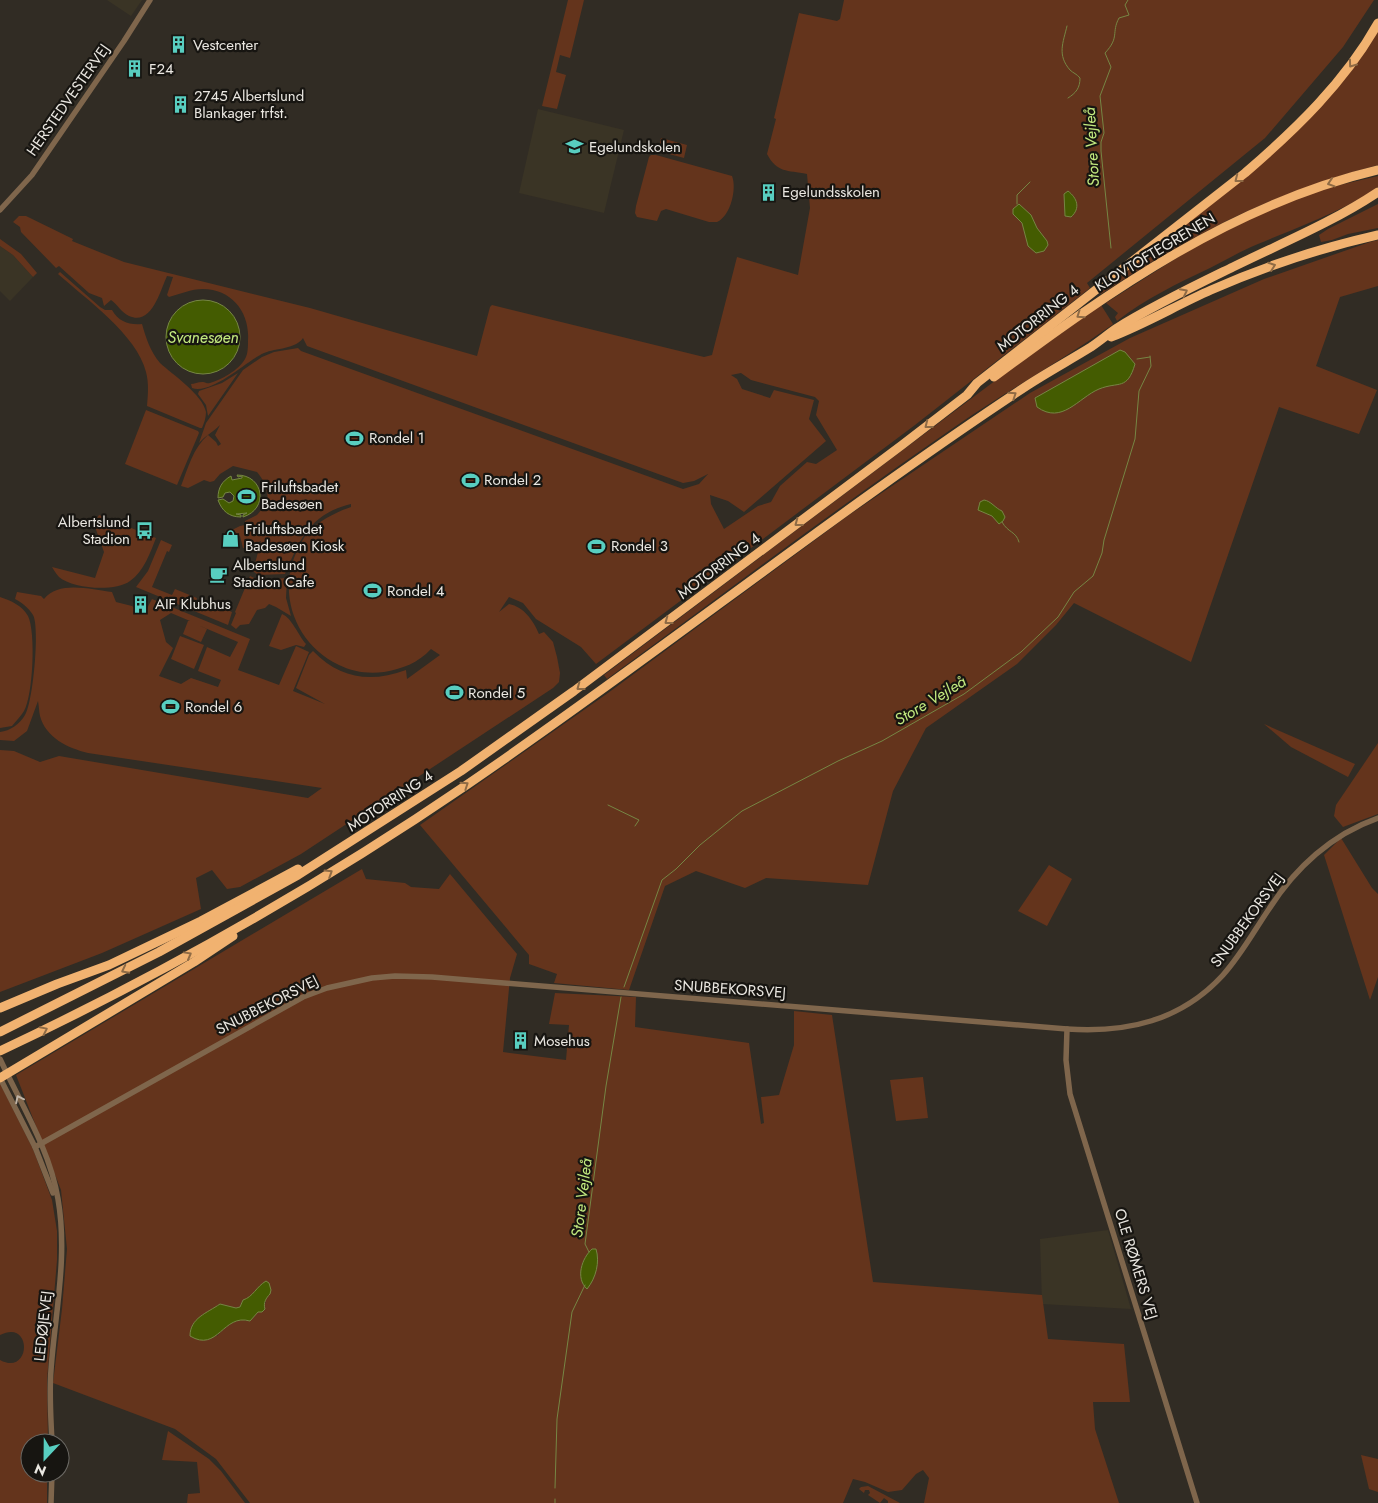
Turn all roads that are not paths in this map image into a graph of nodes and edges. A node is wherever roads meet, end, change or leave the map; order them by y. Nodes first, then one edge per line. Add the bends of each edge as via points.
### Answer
1 (150, 0) edge
2 (1378, 23) edge
3 (1378, 170) edge
4 (1378, 192) edge
5 (0, 210) edge
6 (1378, 235) edge
7 (1097, 343) junction
8 (966, 396) junction
9 (394, 815) junction
10 (1378, 818) edge
11 (298, 893) junction
12 (0, 1008) edge
13 (1067, 1029) junction
14 (0, 1032) edge
15 (0, 1051) edge
16 (1, 1069) edge
17 (38, 1145) junction
18 (52, 1433) edge
19 (52, 1483) edge
20 (51, 1503) edge
21 (1197, 1503) edge

1 - 5 street, HERSTEDVESTERVEJ via 32,175
2 -> 8 highway, MOTORRING 4 via 1354,62 1286,138 977,383
3 -> 8 highway, KLOVTOFTEGRENEN via 1291,197 1211,233 1142,272
7 -> 4 highway, MOTORRING 4 via 1117,328
7 -> 6 highway via 1252,274 1308,254
11 -> 7 highway, MOTORRING 4 via 467,784 920,458 1032,382
8 -> 9 highway, MOTORRING 4 via 574,692
9 - 12 highway via 201,922
9 -> 14 highway, MOTORRING 4 via 298,875 194,933
10 - 13 street, SNUBBEKORSVEJ via 1343,834 1297,872 1223,975 1180,1009 1154,1020 1110,1030
15 -> 11 highway, MOTORRING 4 via 165,968
11 - 16 highway via 194,962
13 - 17 street, SNUBBEKORSVEJ via 432,977 372,978 342,983 303,997
13 - 21 street, OLE RØMERS VEJ via 1070,1094
16 - 17 street, LEDØJEVEJ
17 - 18 street, LEDØJEVEJ via 52,1174 59,1200 63,1250 51,1377
19 - 20 street

